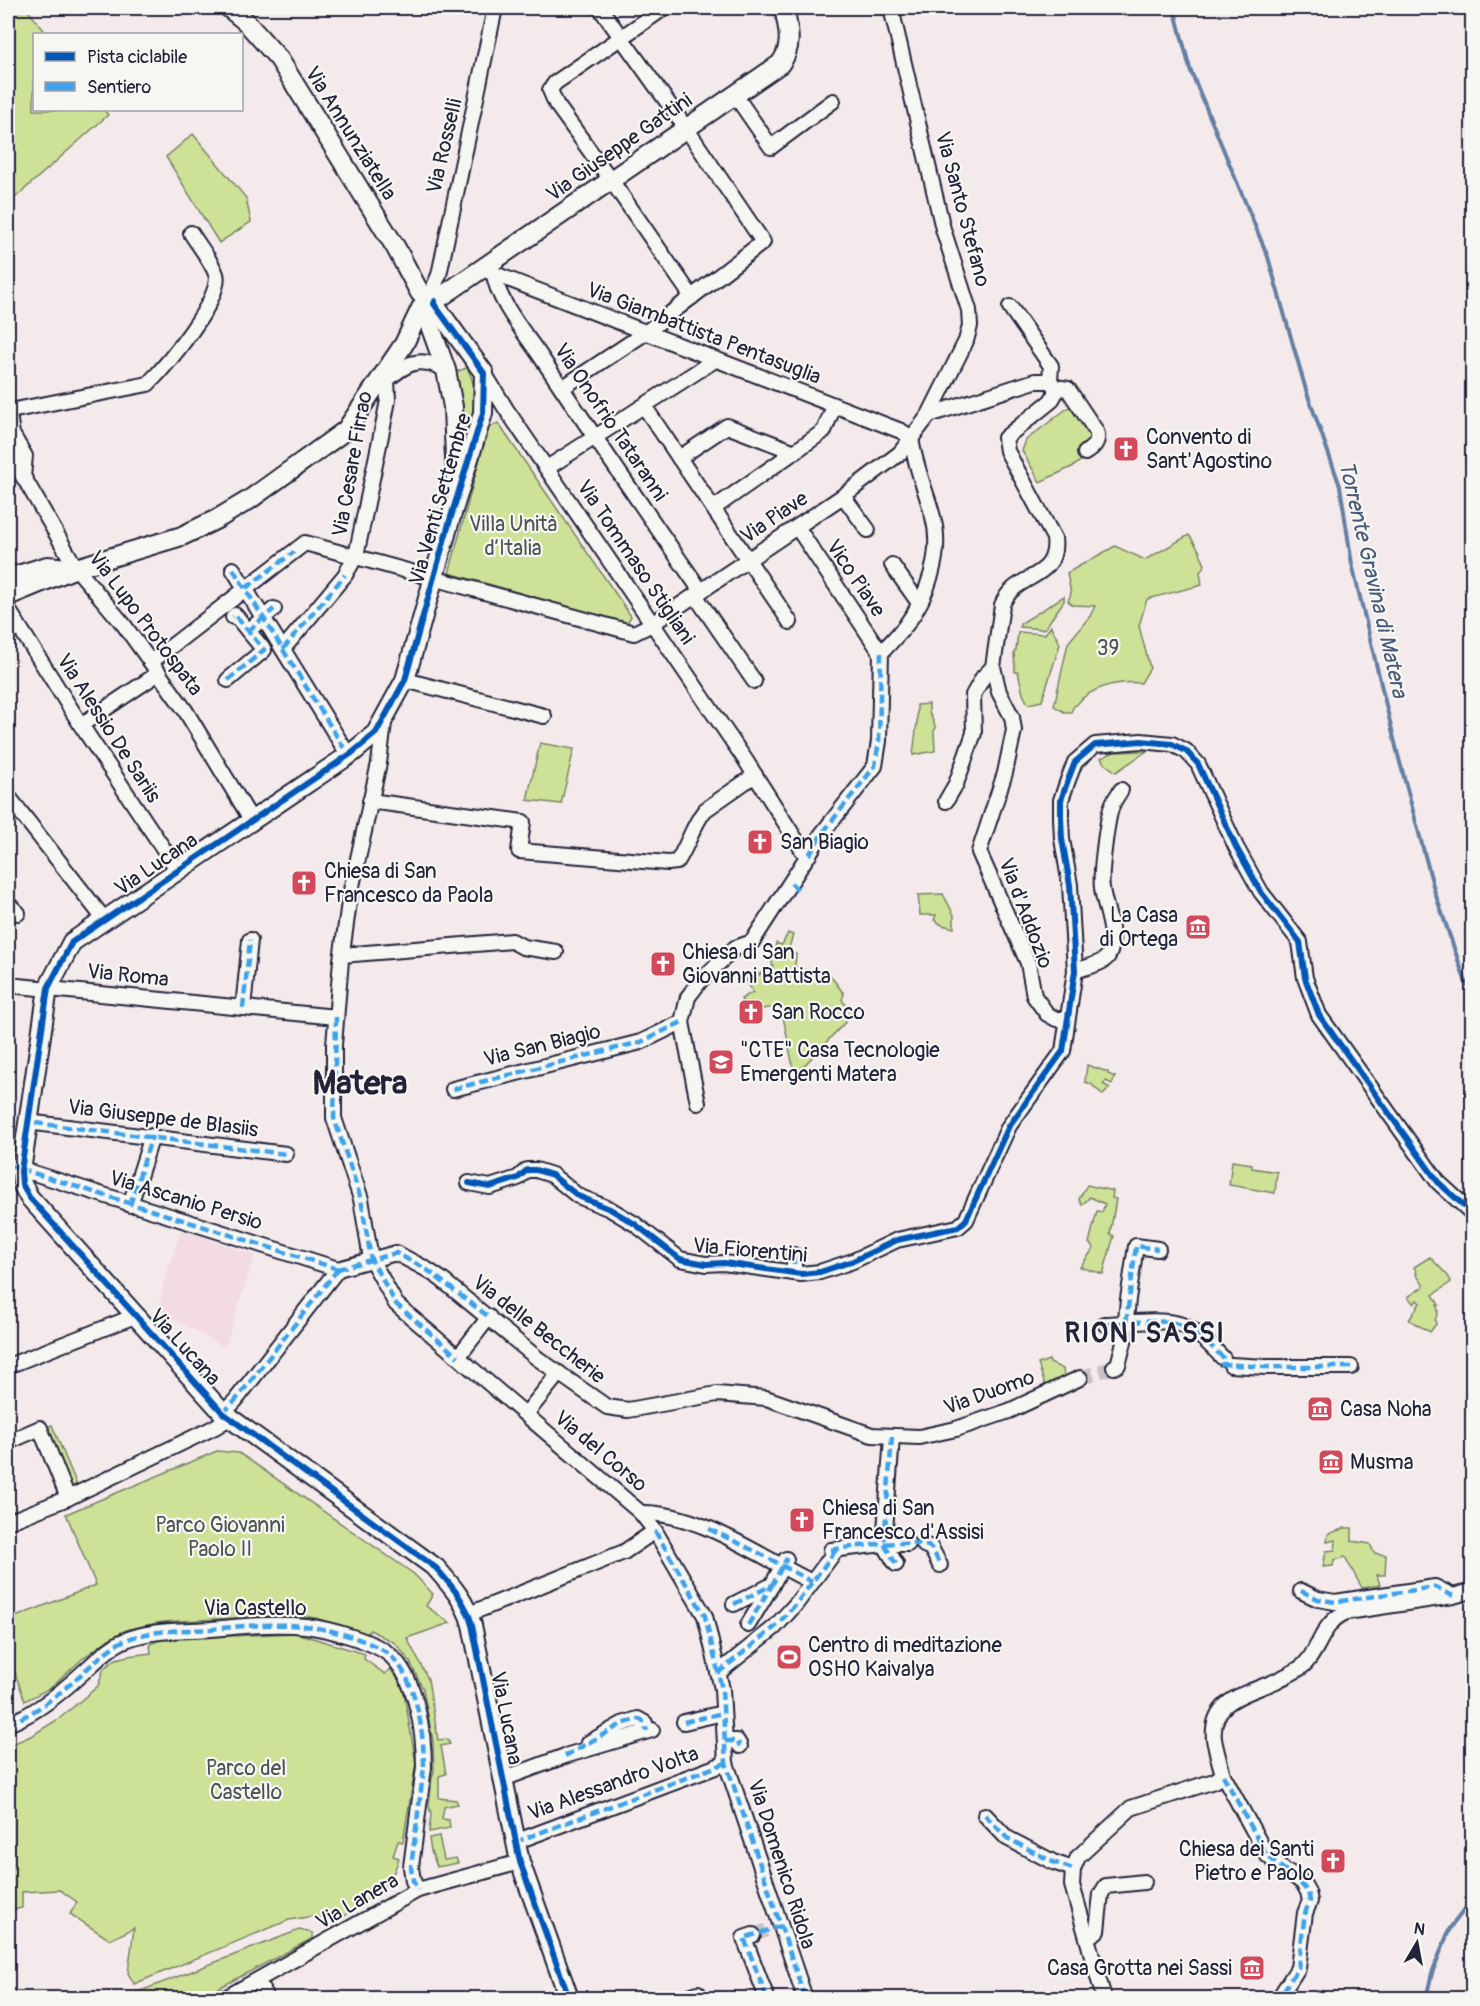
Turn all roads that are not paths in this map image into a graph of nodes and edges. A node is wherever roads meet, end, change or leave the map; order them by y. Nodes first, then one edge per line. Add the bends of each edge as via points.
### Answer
1 (229, 8) edge
2 (495, 8) edge
3 (600, 8) edge
4 (664, 8) edge
5 (784, 8) edge
6 (891, 8) edge
7 (621, 36) junction
8 (735, 95) junction
9 (833, 101) dead end
10 (686, 128) junction
11 (611, 180) junction
12 (192, 233) dead end
13 (488, 271) junction
14 (692, 297) junction
15 (428, 301) junction
16 (1010, 307) dead end
17 (645, 333) junction
18 (715, 360) junction
19 (447, 370) junction
20 (484, 373) junction
21 (1053, 384) junction
22 (381, 385) junction
23 (562, 388) junction
24 (644, 406) junction
25 (834, 406) junction
26 (9, 409) edge
27 (929, 415) junction
28 (595, 437) junction
29 (911, 437) junction
30 (8, 450) edge
31 (795, 452) junction
32 (1085, 453) dead end
33 (680, 458) junction
34 (547, 468) junction
35 (23, 477) junction
36 (843, 496) junction
37 (456, 499) junction
38 (714, 508) junction
39 (797, 527) junction
40 (868, 530) dead end
41 (356, 556) junction
42 (749, 559) junction
43 (892, 565) dead end
44 (76, 568) junction
45 (233, 569) dead end
46 (433, 577) junction
47 (8, 579) edge
48 (246, 588) junction
49 (698, 593) junction
50 (8, 596) edge
51 (919, 603) junction
52 (8, 609) edge
53 (269, 613) junction
54 (233, 616) dead end
55 (790, 622) dead end
56 (652, 624) junction
57 (248, 631) junction
58 (275, 637) junction
59 (261, 647) junction
60 (283, 649) junction
61 (881, 653) junction
62 (993, 667) junction
63 (155, 668) junction
64 (228, 680) dead end
65 (405, 680) junction
66 (754, 681) dead end
67 (385, 715) junction
68 (544, 716) dead end
69 (81, 725) junction
70 (1164, 742) junction
71 (344, 748) dead end
72 (1152, 755) dead end
73 (755, 774) junction
74 (1121, 790) dead end
75 (8, 796) edge
76 (370, 801) junction
77 (946, 801) dead end
78 (252, 821) junction
79 (808, 855) junction
80 (177, 869) junction
81 (104, 919) junction
82 (250, 940) dead end
83 (556, 952) dead end
84 (342, 955) junction
85 (1075, 971) junction
86 (8, 985) edge
87 (48, 988) junction
88 (243, 1008) junction
89 (1067, 1019) junction
90 (682, 1022) junction
91 (336, 1023) junction
92 (453, 1089) dead end
93 (698, 1103) dead end
94 (36, 1123) dead end
95 (152, 1136) junction
96 (286, 1154) dead end
97 (12, 1171) edge
98 (469, 1183) dead end
99 (130, 1205) junction
100 (1473, 1213) edge
101 (1158, 1249) dead end
102 (794, 1255) dead end
103 (371, 1259) junction
104 (338, 1269) junction
105 (794, 1273) junction
106 (135, 1316) junction
107 (489, 1317) junction
108 (1126, 1323) junction
109 (1105, 1324) dead end
110 (458, 1357) junction
111 (8, 1366) edge
112 (1114, 1367) dead end
113 (1351, 1367) dead end
114 (559, 1373) junction
115 (1080, 1378) tunnel mouth
116 (526, 1414) junction
117 (226, 1416) junction
118 (892, 1437) junction
119 (911, 1437) joint
120 (8, 1442) edge
121 (68, 1498) junction
122 (641, 1513) junction
123 (8, 1522) edge
124 (655, 1531) junction
125 (884, 1544) junction
126 (908, 1544) dead end
127 (928, 1546) dead end
128 (785, 1562) junction
129 (896, 1564) dead end
130 (940, 1565) dead end
131 (812, 1582) junction
132 (772, 1586) junction
133 (1301, 1591) dead end
134 (1473, 1591) edge
135 (1453, 1596) junction
136 (734, 1604) dead end
137 (469, 1614) junction
138 (748, 1624) dead end
139 (718, 1673) junction
140 (723, 1713) junction
141 (684, 1722) dead end
142 (8, 1724) edge
143 (649, 1731) dead end
144 (725, 1741) junction
145 (740, 1746) dead end
146 (726, 1763) junction
147 (1222, 1775) junction
148 (503, 1779) junction
149 (985, 1815) dead end
150 (515, 1842) junction
151 (770, 1856) dead end
152 (520, 1862) junction
153 (762, 1868) junction
154 (1073, 1869) junction
155 (1144, 1882) dead end
156 (418, 1890) junction
157 (753, 1935) dead end
158 (1088, 1937) junction
159 (258, 1981) junction
160 (225, 1998) edge
161 (266, 1998) edge
162 (569, 1998) edge
163 (683, 1998) edge
164 (700, 1998) edge
165 (767, 1998) edge
166 (805, 1998) edge
167 (1104, 1998) edge
168 (1279, 1998) edge

1 - 15 street, Via Annunziatella via 279,59
2 - 15 street, Via Rosselli via 439,275
3 - 7 street
4 - 7 street
5 - 8 street, Via Giuseppe Gattini via 788,54 780,64
6 - 27 street, Via Santo Stefano via 943,229 969,310 966,342
7 - 10 street
7 - 11 street via 550,90
8 - 9 street via 771,147
8 - 10 street, Via Giuseppe Gattini
10 - 11 street, Via Giuseppe Gattini
10 - 14 street via 763,242
11 - 13 street, Via Giuseppe Gattini
11 - 14 street
12 - 26 street via 216,275 216,288 195,326 148,384
13 - 15 street, Via Giuseppe Gattini
13 - 17 street, Via Giambattista Pentasuglia
13 - 23 street, Via Onofrio Tataranni
14 - 17 street
15 - 19 street, Via Venti Settembre
15 - 20 street
15 - 22 street
16 - 21 street via 1051,366
17 - 18 street, Via Giambattista Pentasuglia
17 - 23 street
18 - 24 street
18 - 25 street, Via Giambattista Pentasuglia
19 - 22 street via 433,362 414,362
19 - 37 street, Via Venti Settembre via 453,406
20 - 34 street, Via Tommaso Stigliani
20 - 37 street, Via Venti Settembre via 483,413
21 - 27 street via 1035,381
21 - 32 street via 1068,389 1096,431 1096,444
21 - 62 street, Via d'Addozio via 1055,394 1051,401 1005,438 1007,451 1054,538 1055,551 1042,571 1005,596
22 - 41 street, Via Cesare Firrao via 388,400
22 - 44 street via 346,430 225,515 182,536
23 - 28 street, Via Onofrio Tataranni
24 - 28 street
24 - 33 street
25 - 29 street, Via Giambattista Pentasuglia
25 - 31 street via 824,431
26 - 35 street via 12,434 25,456
27 - 29 street
28 - 34 street
28 - 49 street, Via Onofrio Tataranni
29 - 36 street, Via Piave via 900,453
29 - 51 street via 934,520 936,554
30 - 35 street, Via Lupo Protospata
31 - 33 street via 727,426
31 - 38 street
33 - 38 street
34 - 56 street, Via Tommaso Stigliani
35 - 44 street, Via Lupo Protospata
36 - 39 street, Via Piave
36 - 40 street
37 - 46 street, Via Venti Settembre
38 - 42 street
39 - 42 street, Via Piave
39 - 61 street, Vico Piave
41 - 46 street
41 - 48 street via 306,543
41 - 60 street, Via Cesare Firrao via 345,575
42 - 49 street, Via Piave
42 - 55 street
43 - 51 street
44 - 47 street via 47,566
44 - 50 street
44 - 63 street, Via Lupo Protospata
45 - 48 street
46 - 56 street via 634,633
46 - 65 street, Via Venti Settembre
48 - 53 street
48 - 63 street
49 - 56 street, Via Piave
49 - 66 street, Via Onofrio Tataranni
51 - 61 street via 907,624
52 - 69 street, Via Alessio De Sariis
53 - 57 street
53 - 58 street
54 - 57 street
56 - 73 street, Via Tommaso Stigliani
57 - 59 street
58 - 59 street
58 - 60 street
59 - 64 street via 264,651
60 - 71 street
61 - 79 street via 875,766
62 - 77 street via 973,695 974,733
62 - 89 street, Via d'Addozio via 1014,730 1005,773 979,852 1028,963 1034,996 1047,1014
63 - 69 street
63 - 78 street, Via Lupo Protospata
65 - 67 street
65 - 68 street
67 - 76 street
67 - 78 street, Via Lucana via 376,733 352,753
69 - 80 street, Via Alessio De Sariis
70 - 72 street
70 - 85 street, Via Fiorentini via 1095,745 1075,762 1061,800
70 - 100 street via 1186,751 1198,764 1261,892 1300,942 1305,978 1319,1016 1438,1182
73 - 76 street via 705,810 677,862 668,863 519,851 523,822
73 - 79 street, Via Tommaso Stigliani
74 - 85 street via 1112,806 1102,877 1110,919 1109,954 1103,961
75 - 81 street
76 - 84 street
78 - 80 street, Via Lucana
79 - 90 street via 795,887 752,942 735,948 700,981 688,997
80 - 81 street, Via Lucana
81 - 87 street, Via Lucana via 72,942
82 - 88 street
83 - 84 street via 523,947 512,941
84 - 91 street
85 - 89 street, Via Fiorentini
86 - 87 street, Via Roma
87 - 88 street, Via Roma
87 - 97 street, Via Lucana
88 - 91 street, Via Roma
89 - 105 street, Via Fiorentini via 1063,1051 1009,1126 966,1220 958,1227 897,1240 820,1272
90 - 92 street, Via San Biagio via 641,1041
90 - 93 street
91 - 103 street via 334,1118 361,1199
94 - 95 street, Via Giuseppe de Blasiis
95 - 96 street, Via Giuseppe de Blasiis
95 - 99 street
97 - 99 street, Via Ascanio Persio
97 - 106 street, Via Lucana via 29,1197
98 - 105 street, Via Fiorentini via 490,1187 518,1178 527,1170 536,1170 552,1175 578,1196 635,1224 680,1259
99 - 104 street, Via Ascanio Persio
101 - 108 street via 1136,1246
102 - 105 street
103 - 104 street, Via delle Beccherie
103 - 107 street, Via delle Beccherie via 396,1253 426,1269
103 - 110 street, Via del Corso via 396,1304
104 - 117 street
106 - 111 street
106 - 117 street, Via Lucana
107 - 110 street
107 - 114 street, Via delle Beccherie
108 - 109 street
108 - 112 street via 1118,1365
108 - 113 street via 1182,1325 1223,1357 1266,1367
110 - 116 street, Via del Corso
114 - 116 street
114 - 118 street, Via delle Beccherie via 607,1407 628,1410 717,1394 766,1398 872,1436
115 - 119 street, Via Duomo via 1010,1411 956,1429
116 - 122 street, Via del Corso
117 - 121 street via 215,1427
117 - 137 street, Via Lucana via 436,1568 452,1585
118 - 119 street, Via delle Beccherie
118 - 125 street
120 - 121 street via 40,1428
121 - 123 street
122 - 124 street, Via del Corso
122 - 128 street via 662,1512
124 - 137 street via 624,1552
124 - 139 street, Via del Corso via 705,1616
125 - 126 street
125 - 129 street
125 - 131 street via 834,1550
127 - 130 street
128 - 131 street
128 - 132 street
131 - 139 street via 775,1627
132 - 136 street
132 - 138 street
133 - 135 street via 1335,1602 1435,1587
134 - 135 street
135 - 147 street via 1341,1614 1327,1626 1304,1665 1223,1706 1214,1724
137 - 148 street, Via Lucana
139 - 140 street, Via Domenico Ridola
140 - 141 street
140 - 144 street, Via Domenico Ridola
142 - 156 street, Via Castello via 47,1703 121,1642 152,1633 257,1625 306,1626 354,1637 391,1656 406,1674 414,1699 424,1750 411,1867
143 - 148 street
144 - 145 street via 737,1741
144 - 146 street, Via Domenico Ridola
146 - 150 street, Via Alessandro Volta
146 - 153 street, Via Domenico Ridola
147 - 154 street via 1131,1808 1087,1847
147 - 168 street via 1266,1854 1303,1883 1308,1892 1310,1901 1298,1968
148 - 150 street, Via Lucana
149 - 154 street via 1007,1838 1053,1863
150 - 152 street, Via Lucana
151 - 153 street
152 - 156 street, Via Lanera
152 - 162 street, Via Lucana
153 - 166 street, Via Domenico Ridola via 776,1928
154 - 158 street via 1072,1885
155 - 158 street via 1106,1886 1101,1894 1097,1931
156 - 159 street, Via Lanera
157 - 165 street via 744,1938
158 - 167 street
159 - 160 street, Via Lanera
159 - 161 street
163 - 164 street via 698,1993

